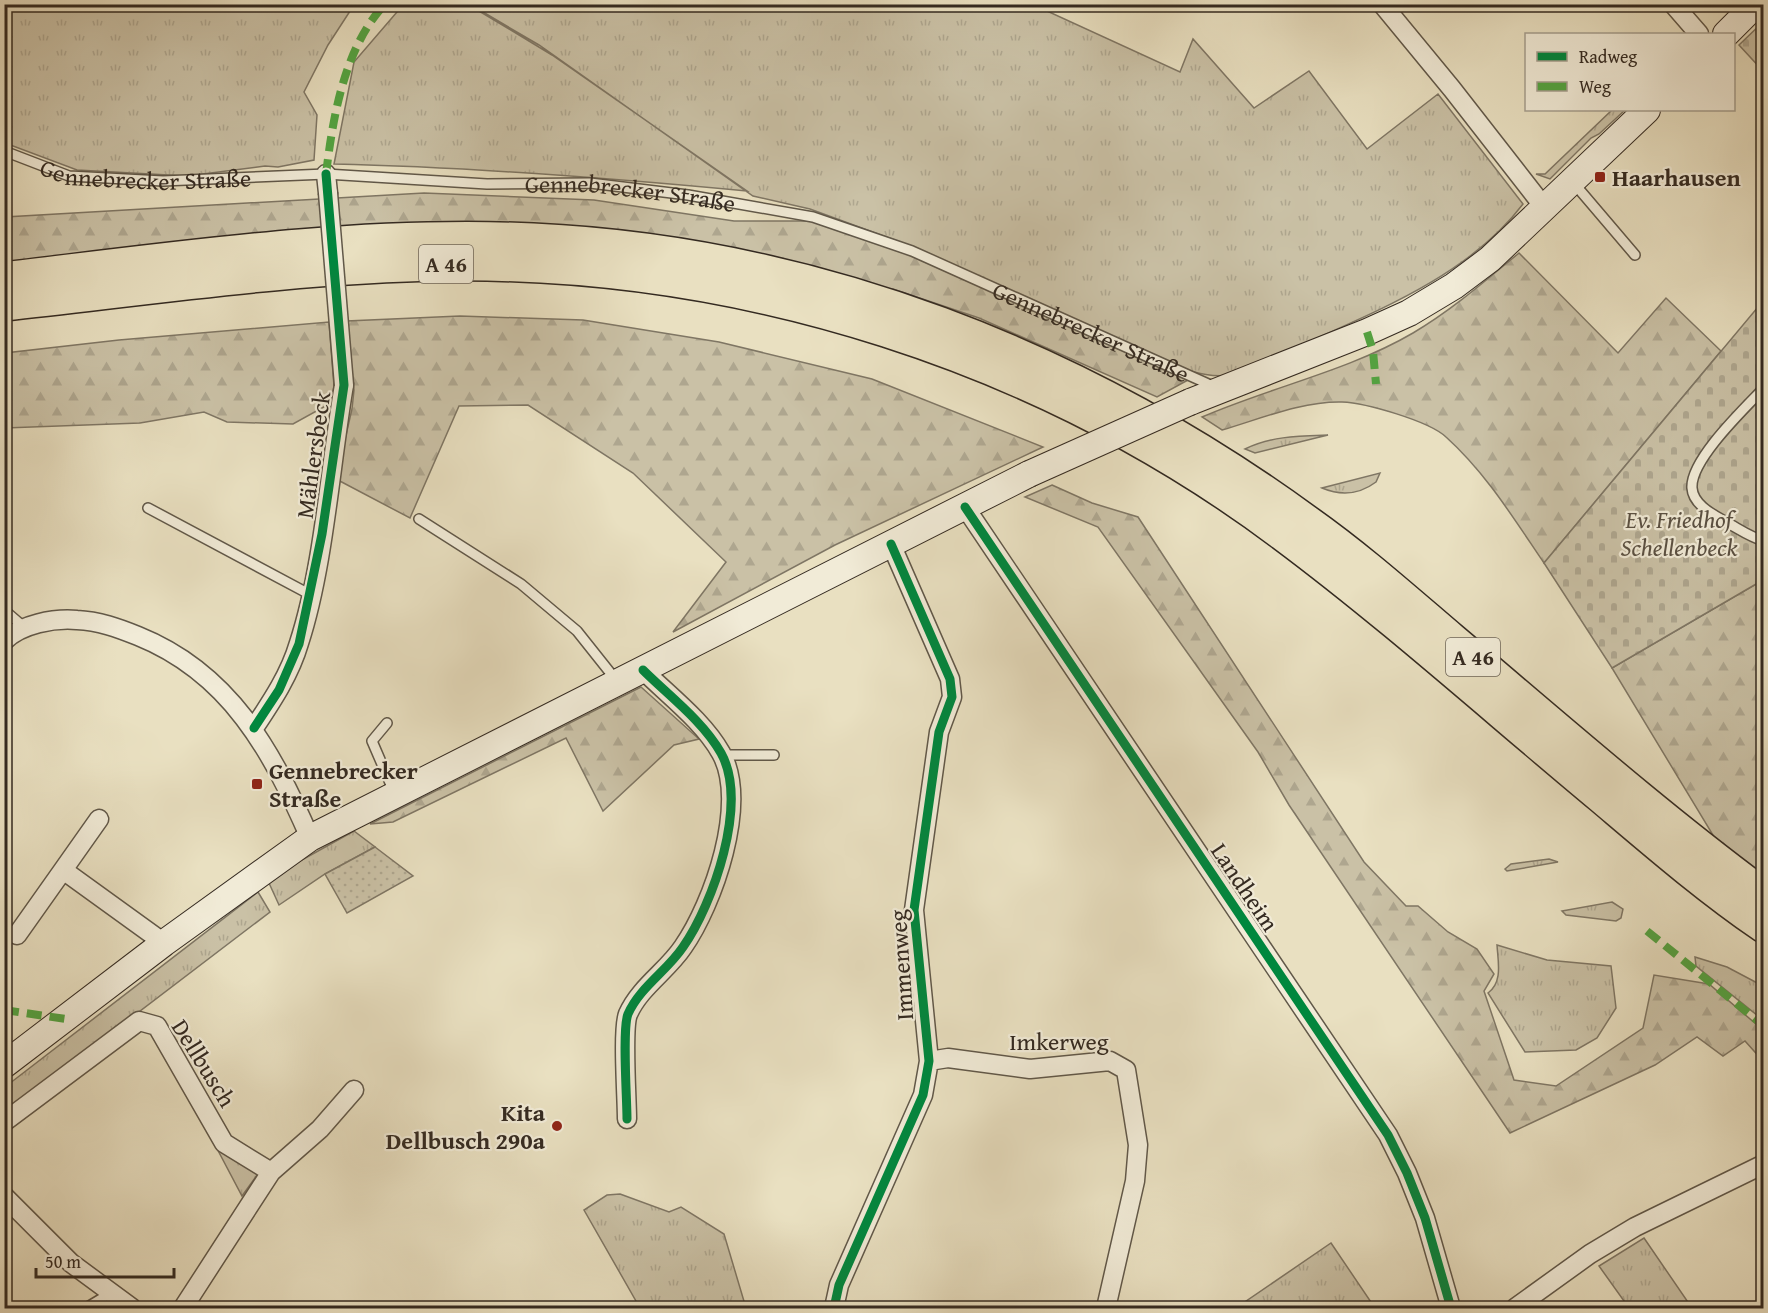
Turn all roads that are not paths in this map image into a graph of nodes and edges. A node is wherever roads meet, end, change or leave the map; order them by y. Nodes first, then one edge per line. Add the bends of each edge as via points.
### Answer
1 (1382, 4) edge
2 (1672, 4) edge
3 (1756, 4) edge
4 (1698, 33) edge
5 (1727, 33) edge
6 (1646, 111) edge
7 (4, 151) edge
8 (326, 174) junction
9 (1572, 181) junction
10 (1544, 207) junction
11 (1635, 255) dead end
12 (4, 279) edge
13 (4, 304) edge
14 (1764, 388) edge
15 (1222, 390) junction
16 (964, 507) junction
17 (148, 508) dead end
18 (419, 519) dead end
19 (1764, 541) edge
20 (891, 544) junction
21 (311, 595) junction
22 (4, 610) edge
23 (11, 634) edge
24 (643, 670) junction
25 (618, 682) junction
26 (387, 723) dead end
27 (254, 728) junction
28 (722, 755) junction
29 (774, 755) dead end
30 (395, 795) junction
31 (99, 819) dead end
32 (310, 838) junction
33 (63, 870) junction
34 (1764, 896) edge
35 (1764, 926) edge
36 (17, 935) dead end
37 (164, 943) junction
38 (929, 1061) junction
39 (4, 1065) edge
40 (354, 1090) dead end
41 (627, 1119) dead end
42 (4, 1122) edge
43 (1764, 1164) edge
44 (271, 1172) junction
45 (4, 1196) edge
46 (111, 1293) junction
47 (86, 1308) edge
48 (132, 1308) edge
49 (183, 1308) edge
50 (834, 1308) edge
51 (1106, 1308) edge
52 (1451, 1308) edge
53 (1515, 1308) edge

1 - 10 street
2 - 4 street
3 - 5 main road
6 - 9 main road, Gennebrecker Straße
7 - 8 lane, Gennebrecker Straße via 69,176 163,181
8 - 15 lane, Gennebrecker Straße via 487,184 590,183 813,217 912,251
8 - 21 street, Mählersbeck, bridge via 344,385
9 - 10 main road, Gennebrecker Straße
9 - 11 lane
10 - 15 main road, Gennebrecker Straße via 1490,259 1409,313
12 - 34 highway, A 46 via 362,242 538,240 703,260 822,286 940,321 1081,382 1174,434 1308,522 1700,848
13 - 35 highway, A 46 via 320,270 445,264 535,267 639,275 759,296 943,349 1118,428 1278,530 1444,663 1651,838
14 - 19 lane via 1709,450 1693,475 1692,489 1697,501 1710,513
15 - 16 main road, Gennebrecker Straße, bridge via 1029,474
16 - 20 main road, Gennebrecker Straße
16 - 52 street, Landheim via 1388,1134 1425,1218
17 - 21 lane
18 - 25 lane via 521,584 578,631
20 - 24 main road, Gennebrecker Straße
20 - 38 street, Immenweg via 951,679 952,697 939,732 914,910
21 - 27 street, Mählersbeck via 299,644 279,690
22 - 23 lane
23 - 27 street via 65,619 115,627 164,646 202,672
24 - 25 main road, Gennebrecker Straße
24 - 28 street via 710,736
25 - 30 main road, Gennebrecker Straße
26 - 30 lane via 372,741
27 - 32 street
28 - 29 lane
28 - 41 street via 730,784 730,823 722,867 696,926 628,1016
30 - 32 main road, Gennebrecker Straße
31 - 33 street
32 - 37 main road, Gennebrecker Straße
33 - 36 street
33 - 37 street
37 - 39 main road, Gennebrecker Straße
38 - 50 street, Immenweg via 923,1095 839,1285
38 - 51 street, Imkerweg via 948,1058 1030,1069 1110,1061 1126,1070 1138,1145 1135,1181
40 - 44 street via 320,1129
42 - 44 street, Dellbusch via 139,1021 157,1026 224,1143
43 - 53 street via 1635,1227
44 - 49 street
45 - 46 street via 71,1263
46 - 47 lane
46 - 48 street

